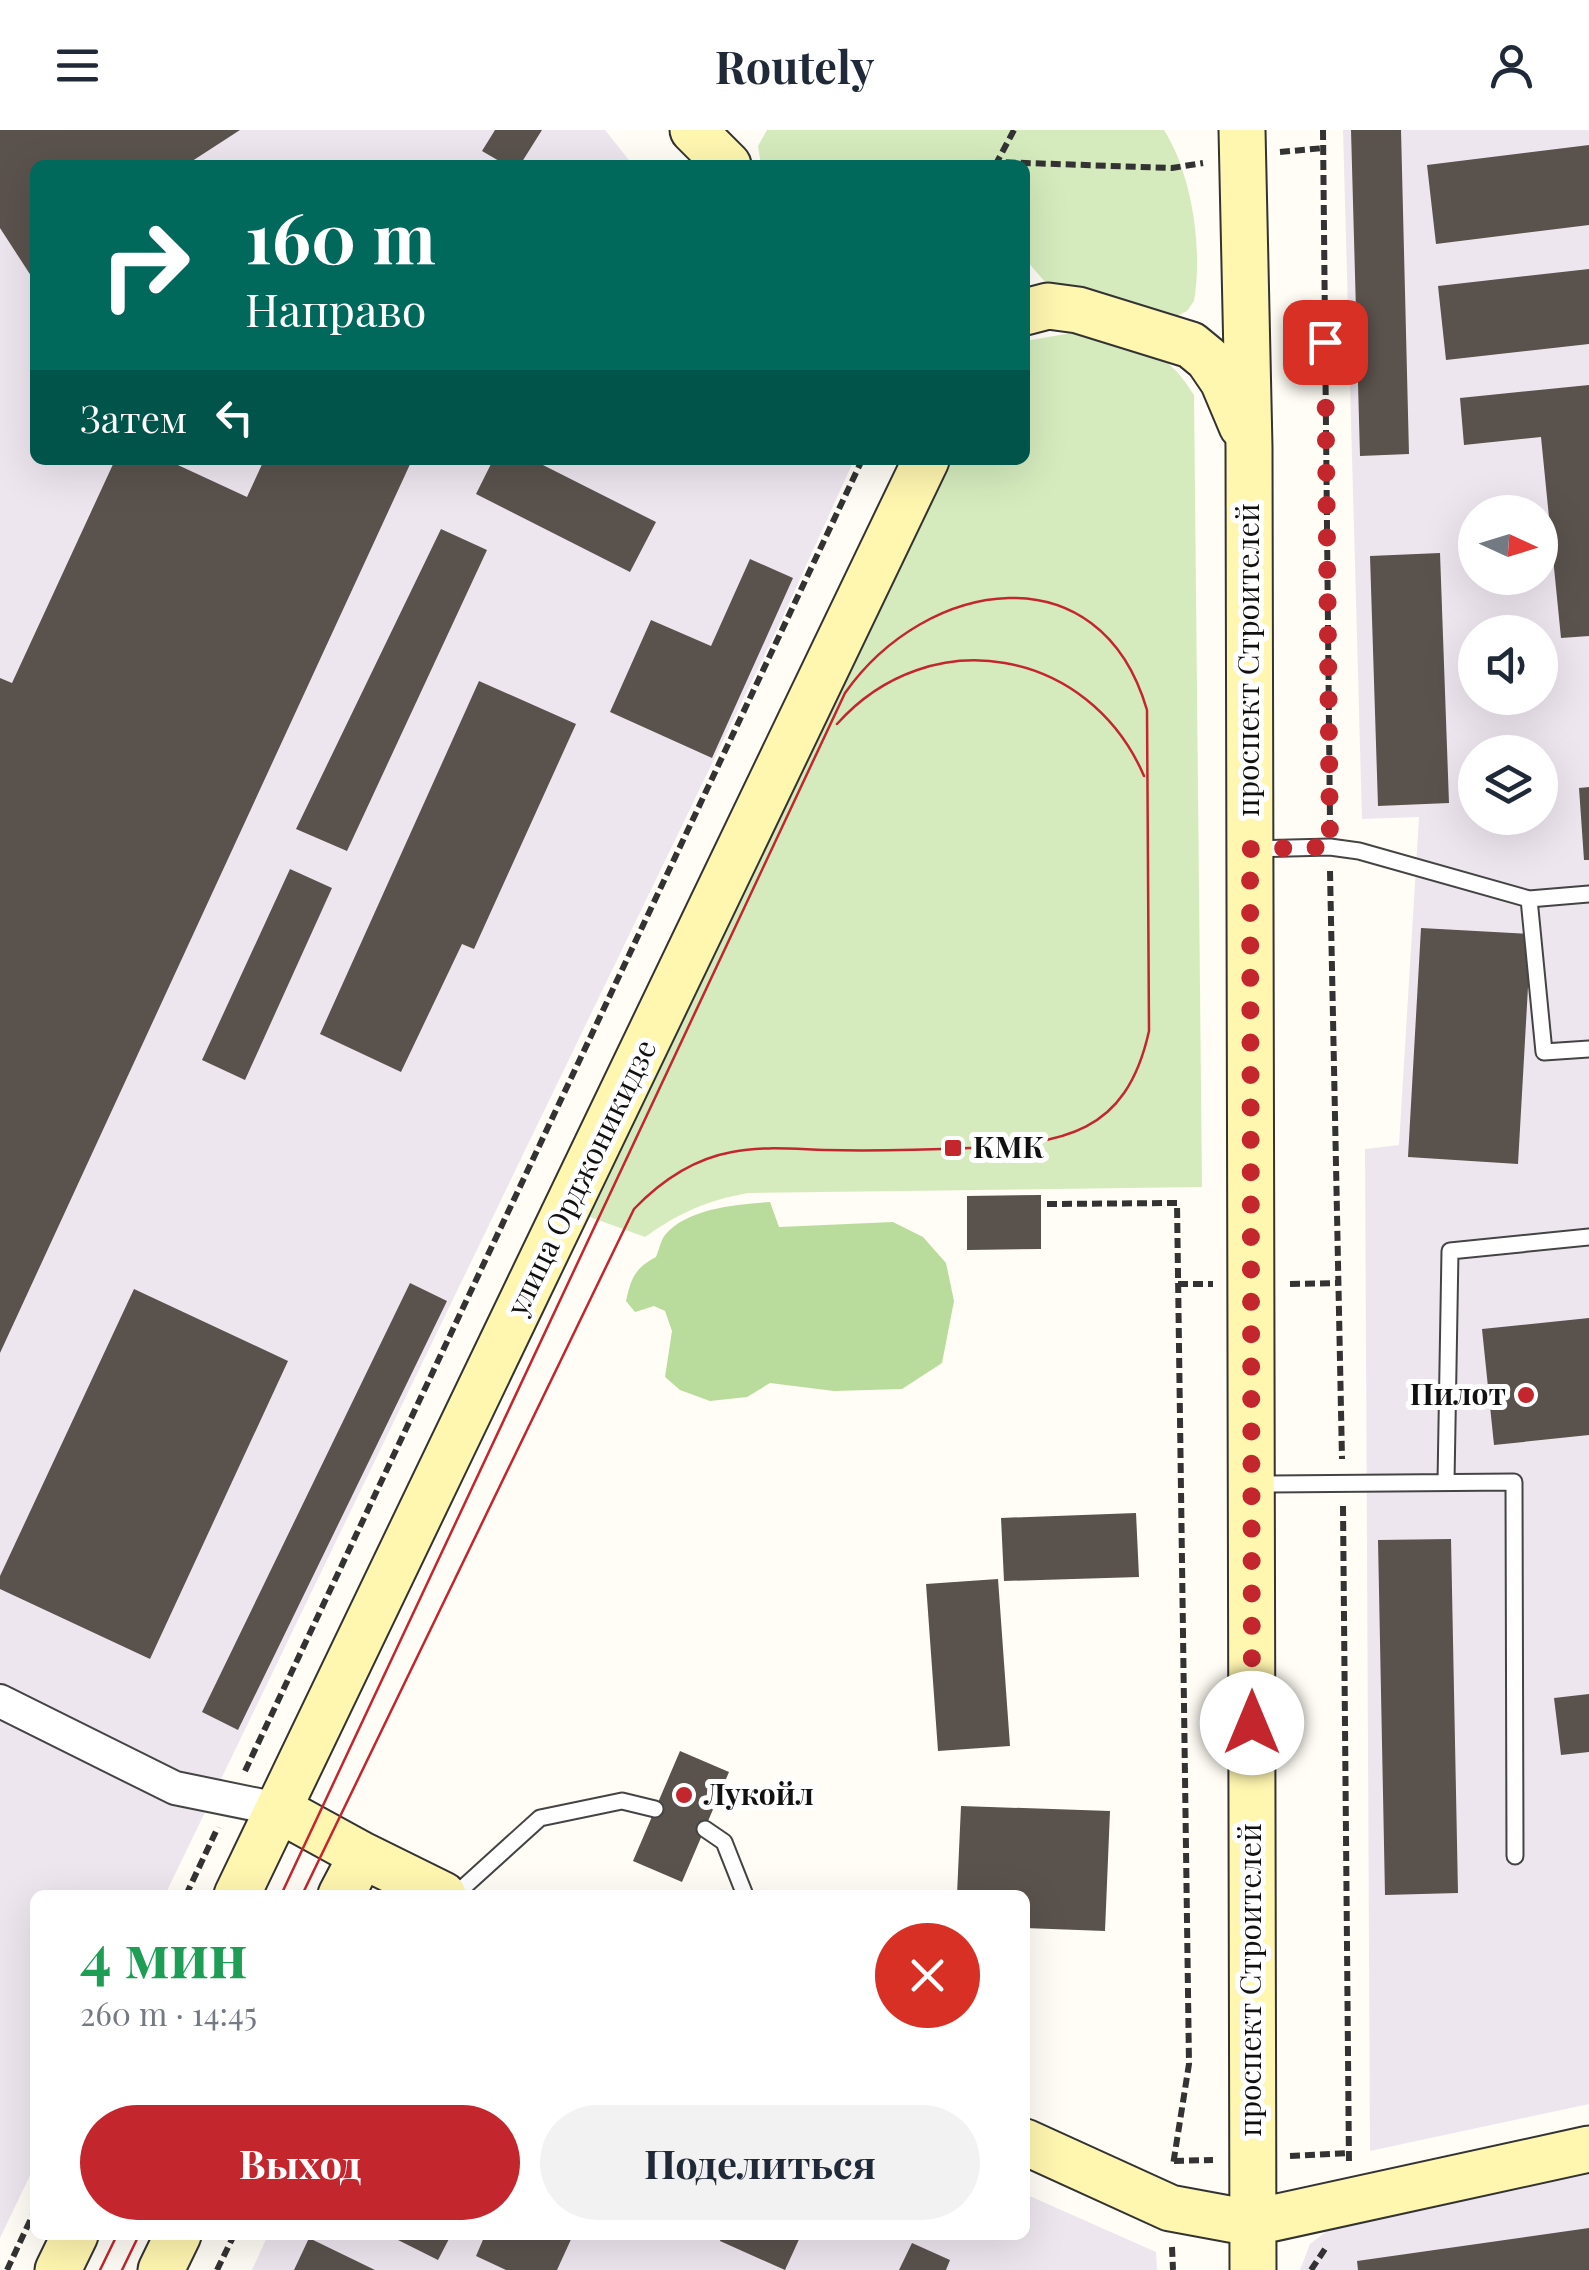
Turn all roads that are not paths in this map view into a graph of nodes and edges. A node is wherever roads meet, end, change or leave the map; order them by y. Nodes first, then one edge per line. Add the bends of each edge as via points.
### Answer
1 (694, 130) edge
2 (1242, 143) edge
3 (723, 160) edge
4 (1030, 311) edge
5 (1248, 447) junction
6 (924, 465) edge
7 (1250, 849) junction
8 (1589, 894) edge
9 (1529, 899) junction
10 (1589, 1049) edge
11 (1589, 1237) edge
12 (1446, 1482) junction
13 (1251, 1484) junction
14 (0, 1702) edge
15 (278, 1808) junction
16 (655, 1809) dead end
17 (705, 1829) dead end
18 (362, 1856) junction
19 (1515, 1856) dead end
20 (239, 1890) edge
21 (344, 1890) edge
22 (433, 1890) edge
23 (461, 1890) edge
24 (743, 1890) edge
25 (1030, 2144) edge
26 (1589, 2150) edge
27 (1251, 2222) junction
28 (73, 2240) edge
29 (176, 2240) edge
30 (58, 2270) edge
31 (161, 2270) edge
32 (1253, 2270) edge

1 - 3 street
2 - 5 street, проспект Строителей
4 - 5 street via 1078,310 1192,344 1224,381
5 - 7 street, проспект Строителей
6 - 15 street, улица Орджоникидзе
7 - 9 lane via 1359,852
7 - 13 street, проспект Строителей
8 - 9 lane
9 - 10 lane via 1544,1052
11 - 12 lane via 1450,1251
12 - 13 lane
12 - 19 lane via 1514,1482
13 - 27 street, проспект Строителей
14 - 15 street via 175,1788
15 - 18 street
15 - 20 street, улица Орджоникидзе
16 - 23 lane via 622,1801 540,1818
17 - 24 lane via 724,1842
18 - 21 street
18 - 22 street
25 - 27 street via 1170,2208
26 - 27 street
27 - 32 street, проспект Строителей
28 - 30 street
29 - 31 street

